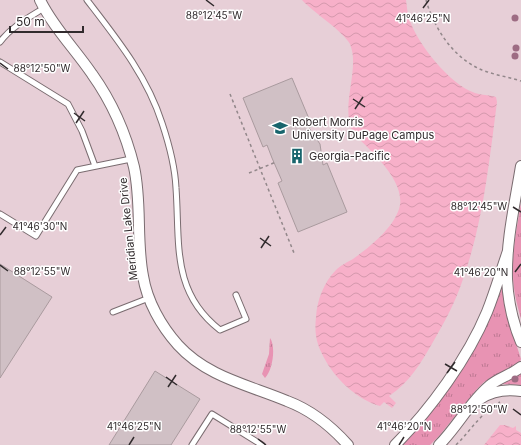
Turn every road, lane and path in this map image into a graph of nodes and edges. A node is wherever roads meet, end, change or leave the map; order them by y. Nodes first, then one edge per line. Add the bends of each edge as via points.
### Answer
1 (87, 0) edge
2 (426, 0) edge
3 (42, 4) edge
4 (0, 42) edge
5 (0, 62) edge
6 (521, 81) edge
7 (230, 94) dead end
8 (131, 159) junction
9 (276, 162) dead end
10 (95, 166) junction
11 (521, 166) edge
12 (260, 168) junction
13 (249, 173) dead end
14 (0, 214) edge
15 (508, 251) junction
16 (294, 253) dead end
17 (236, 295) dead end
18 (149, 298) junction
19 (113, 312) dead end
20 (521, 342) edge
21 (521, 367) edge
22 (521, 391) edge
23 (506, 400) dead end
24 (473, 403) junction
25 (408, 430) junction
26 (192, 445) edge
27 (262, 445) edge
28 (348, 445) edge
29 (390, 445) edge
30 (395, 445) edge
31 (439, 445) edge
32 (456, 445) edge

1 - 17 lane via 125,50 152,98 162,123 175,175 181,267 192,299 205,317 220,330 246,319
2 - 6 path via 440,33 452,48 482,70
3 - 4 lane
3 - 8 street, Meridian Lake Drive via 107,97 121,126
5 - 10 lane via 68,104 82,131
7 - 12 path
8 - 10 lane
8 - 18 street, Meridian Lake Drive via 137,194 142,276
9 - 12 path
10 - 14 lane via 77,170 36,236
11 - 15 street
12 - 13 path
12 - 16 path
15 - 20 street via 509,296
15 - 25 street via 472,343 433,401
18 - 19 lane
18 - 28 street, Meridian Lake Drive via 170,336 195,361 211,372 300,407 325,423
21 - 24 street via 490,385
22 - 24 street via 488,394
23 - 32 path via 490,408
24 - 31 street
25 - 29 street
25 - 30 street
26 - 27 lane via 212,414

